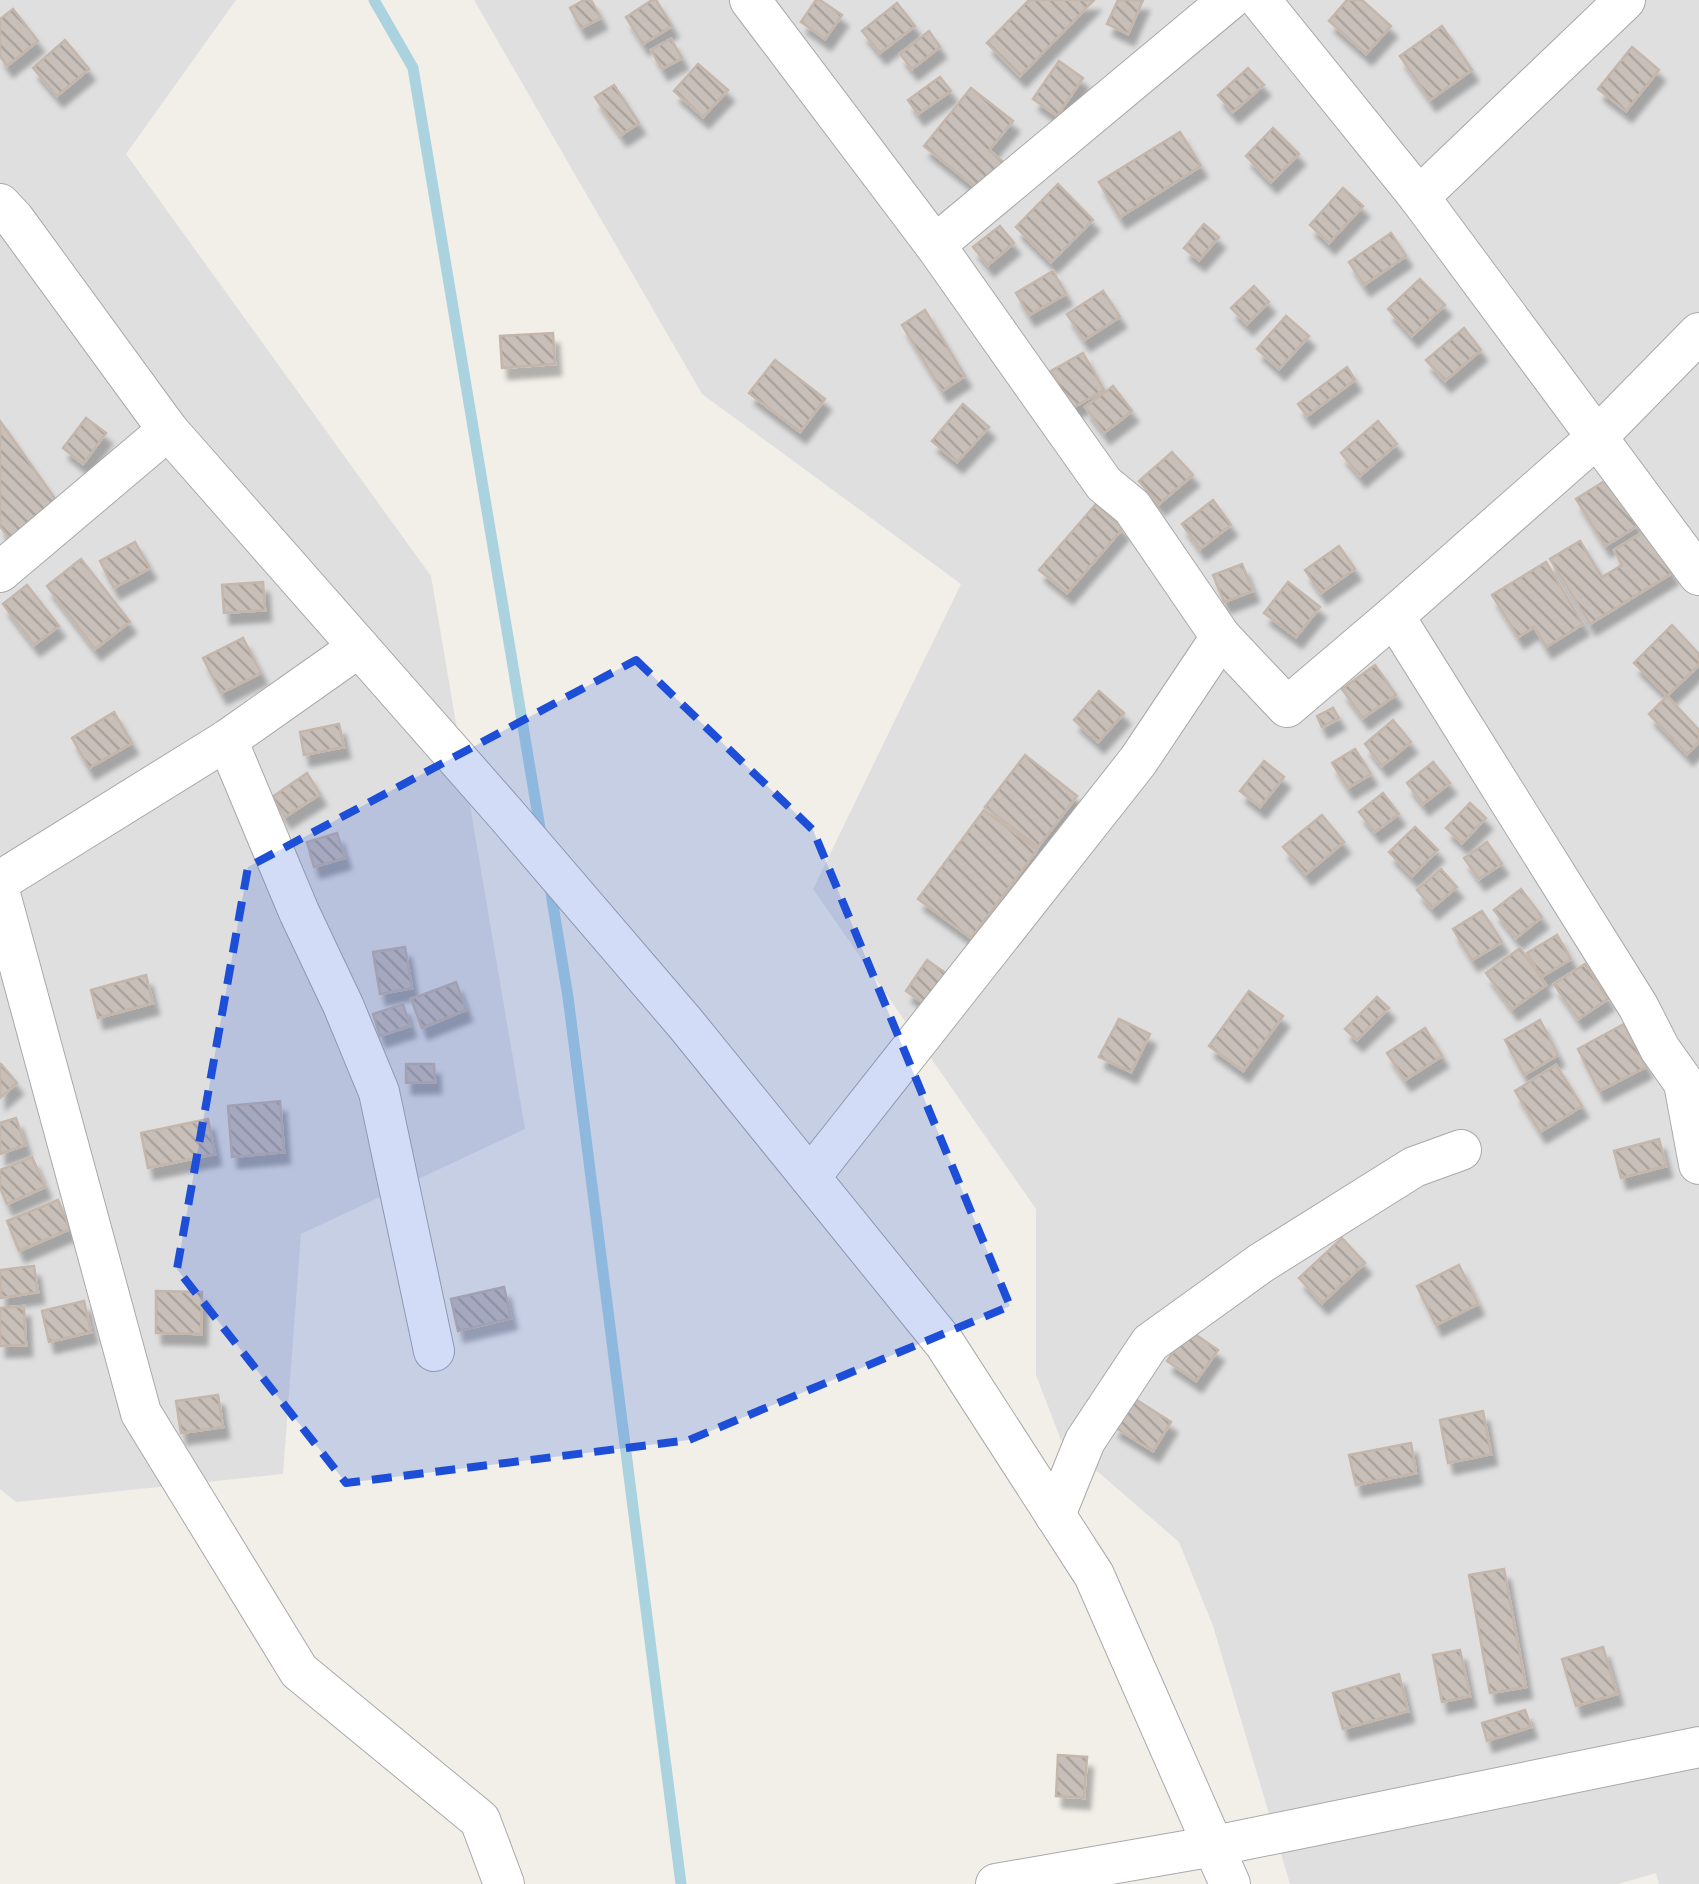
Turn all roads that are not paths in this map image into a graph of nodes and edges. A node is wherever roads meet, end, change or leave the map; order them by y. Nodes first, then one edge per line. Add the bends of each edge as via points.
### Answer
1 (1229, 0) edge
2 (1260, 0) edge
3 (1625, 0) edge
4 (759, 3) edge
5 (1419, 197) junction
6 (4, 218) edge
7 (934, 246) junction
8 (1699, 334) edge
9 (168, 430) junction
10 (1596, 438) junction
11 (0, 572) edge
12 (1699, 575) edge
13 (1394, 616) junction
14 (1221, 637) junction
15 (359, 647) junction
16 (227, 740) junction
17 (0, 882) edge
18 (0, 894) edge
19 (1461, 1150) dead end
20 (1699, 1164) edge
21 (810, 1178) junction
22 (434, 1351) dead end
23 (1055, 1515) junction
24 (1699, 1747) edge
25 (1214, 1846) junction
26 (504, 1884) edge
27 (996, 1884) edge
28 (1230, 1884) edge

1 - 7 street
2 - 5 street
3 - 5 street
4 - 7 street
5 - 10 street
6 - 9 street
7 - 14 street via 1104,484 1132,507
8 - 10 street
9 - 11 street
9 - 15 street
10 - 12 street
10 - 13 street
13 - 14 street via 1287,708
13 - 20 street via 1684,1083
14 - 21 street via 1138,761
15 - 16 street
15 - 21 street via 685,1023
16 - 17 street
16 - 22 street via 379,1092
18 - 26 street via 141,1414 299,1671 480,1820
19 - 23 street via 1414,1168 1150,1344 1085,1442
21 - 23 street via 944,1344
23 - 25 street via 1094,1575
24 - 25 street
25 - 27 street
25 - 28 street

